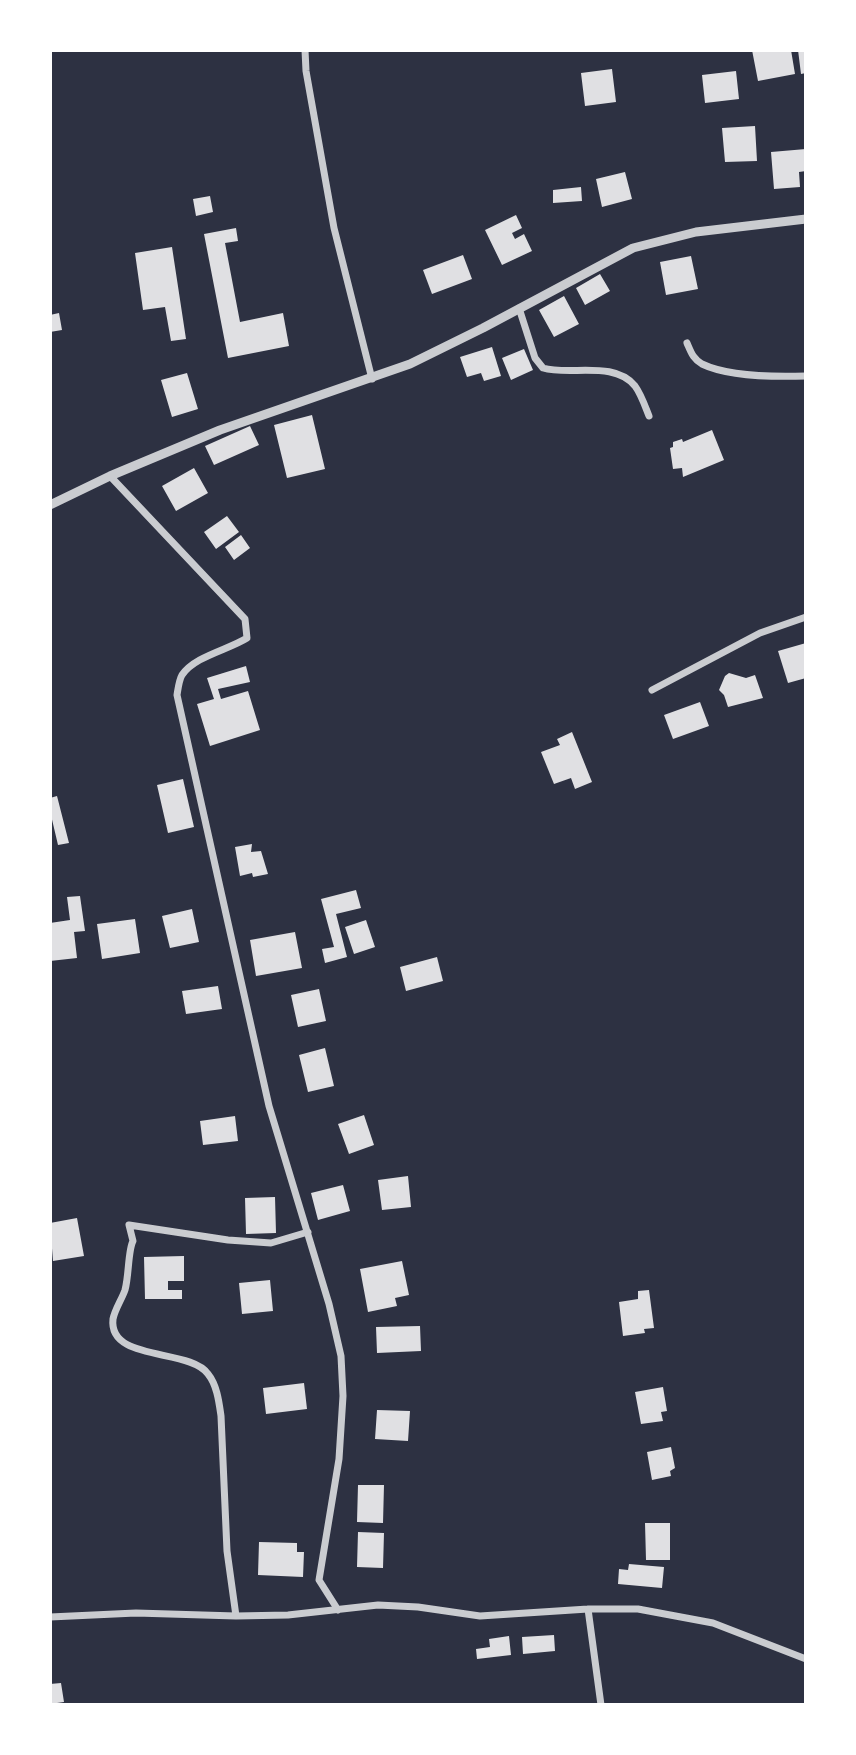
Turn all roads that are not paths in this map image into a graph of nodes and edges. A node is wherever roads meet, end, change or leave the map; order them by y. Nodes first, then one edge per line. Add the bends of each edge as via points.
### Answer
1 (305, 50) edge
2 (806, 219) edge
3 (519, 308) junction
4 (687, 343) dead end
5 (806, 376) edge
6 (372, 379) junction
7 (649, 416) dead end
8 (110, 476) junction
9 (50, 505) edge
10 (806, 617) edge
11 (652, 690) dead end
12 (308, 1232) junction
13 (588, 1609) junction
14 (338, 1610) junction
15 (236, 1616) junction
16 (50, 1617) edge
17 (806, 1659) edge
18 (601, 1705) edge

1 - 6 street via 334,228
2 - 3 street via 648,243
3 - 6 street
3 - 7 street via 543,368 617,374 635,386
4 - 5 street via 701,363 725,371
6 - 8 street via 220,430
8 - 9 street
8 - 12 street via 245,619 247,638 199,661 182,676 177,695 269,1106
10 - 11 street via 760,633
12 - 14 street via 341,1356 339,1459 319,1580
12 - 15 street via 271,1243 129,1225 130,1273 113,1318 115,1330 127,1346 191,1363 209,1375 221,1416 227,1551
13 - 14 street via 480,1616 398,1605
13 - 17 street via 688,1617
13 - 18 street
14 - 15 street
15 - 16 street

